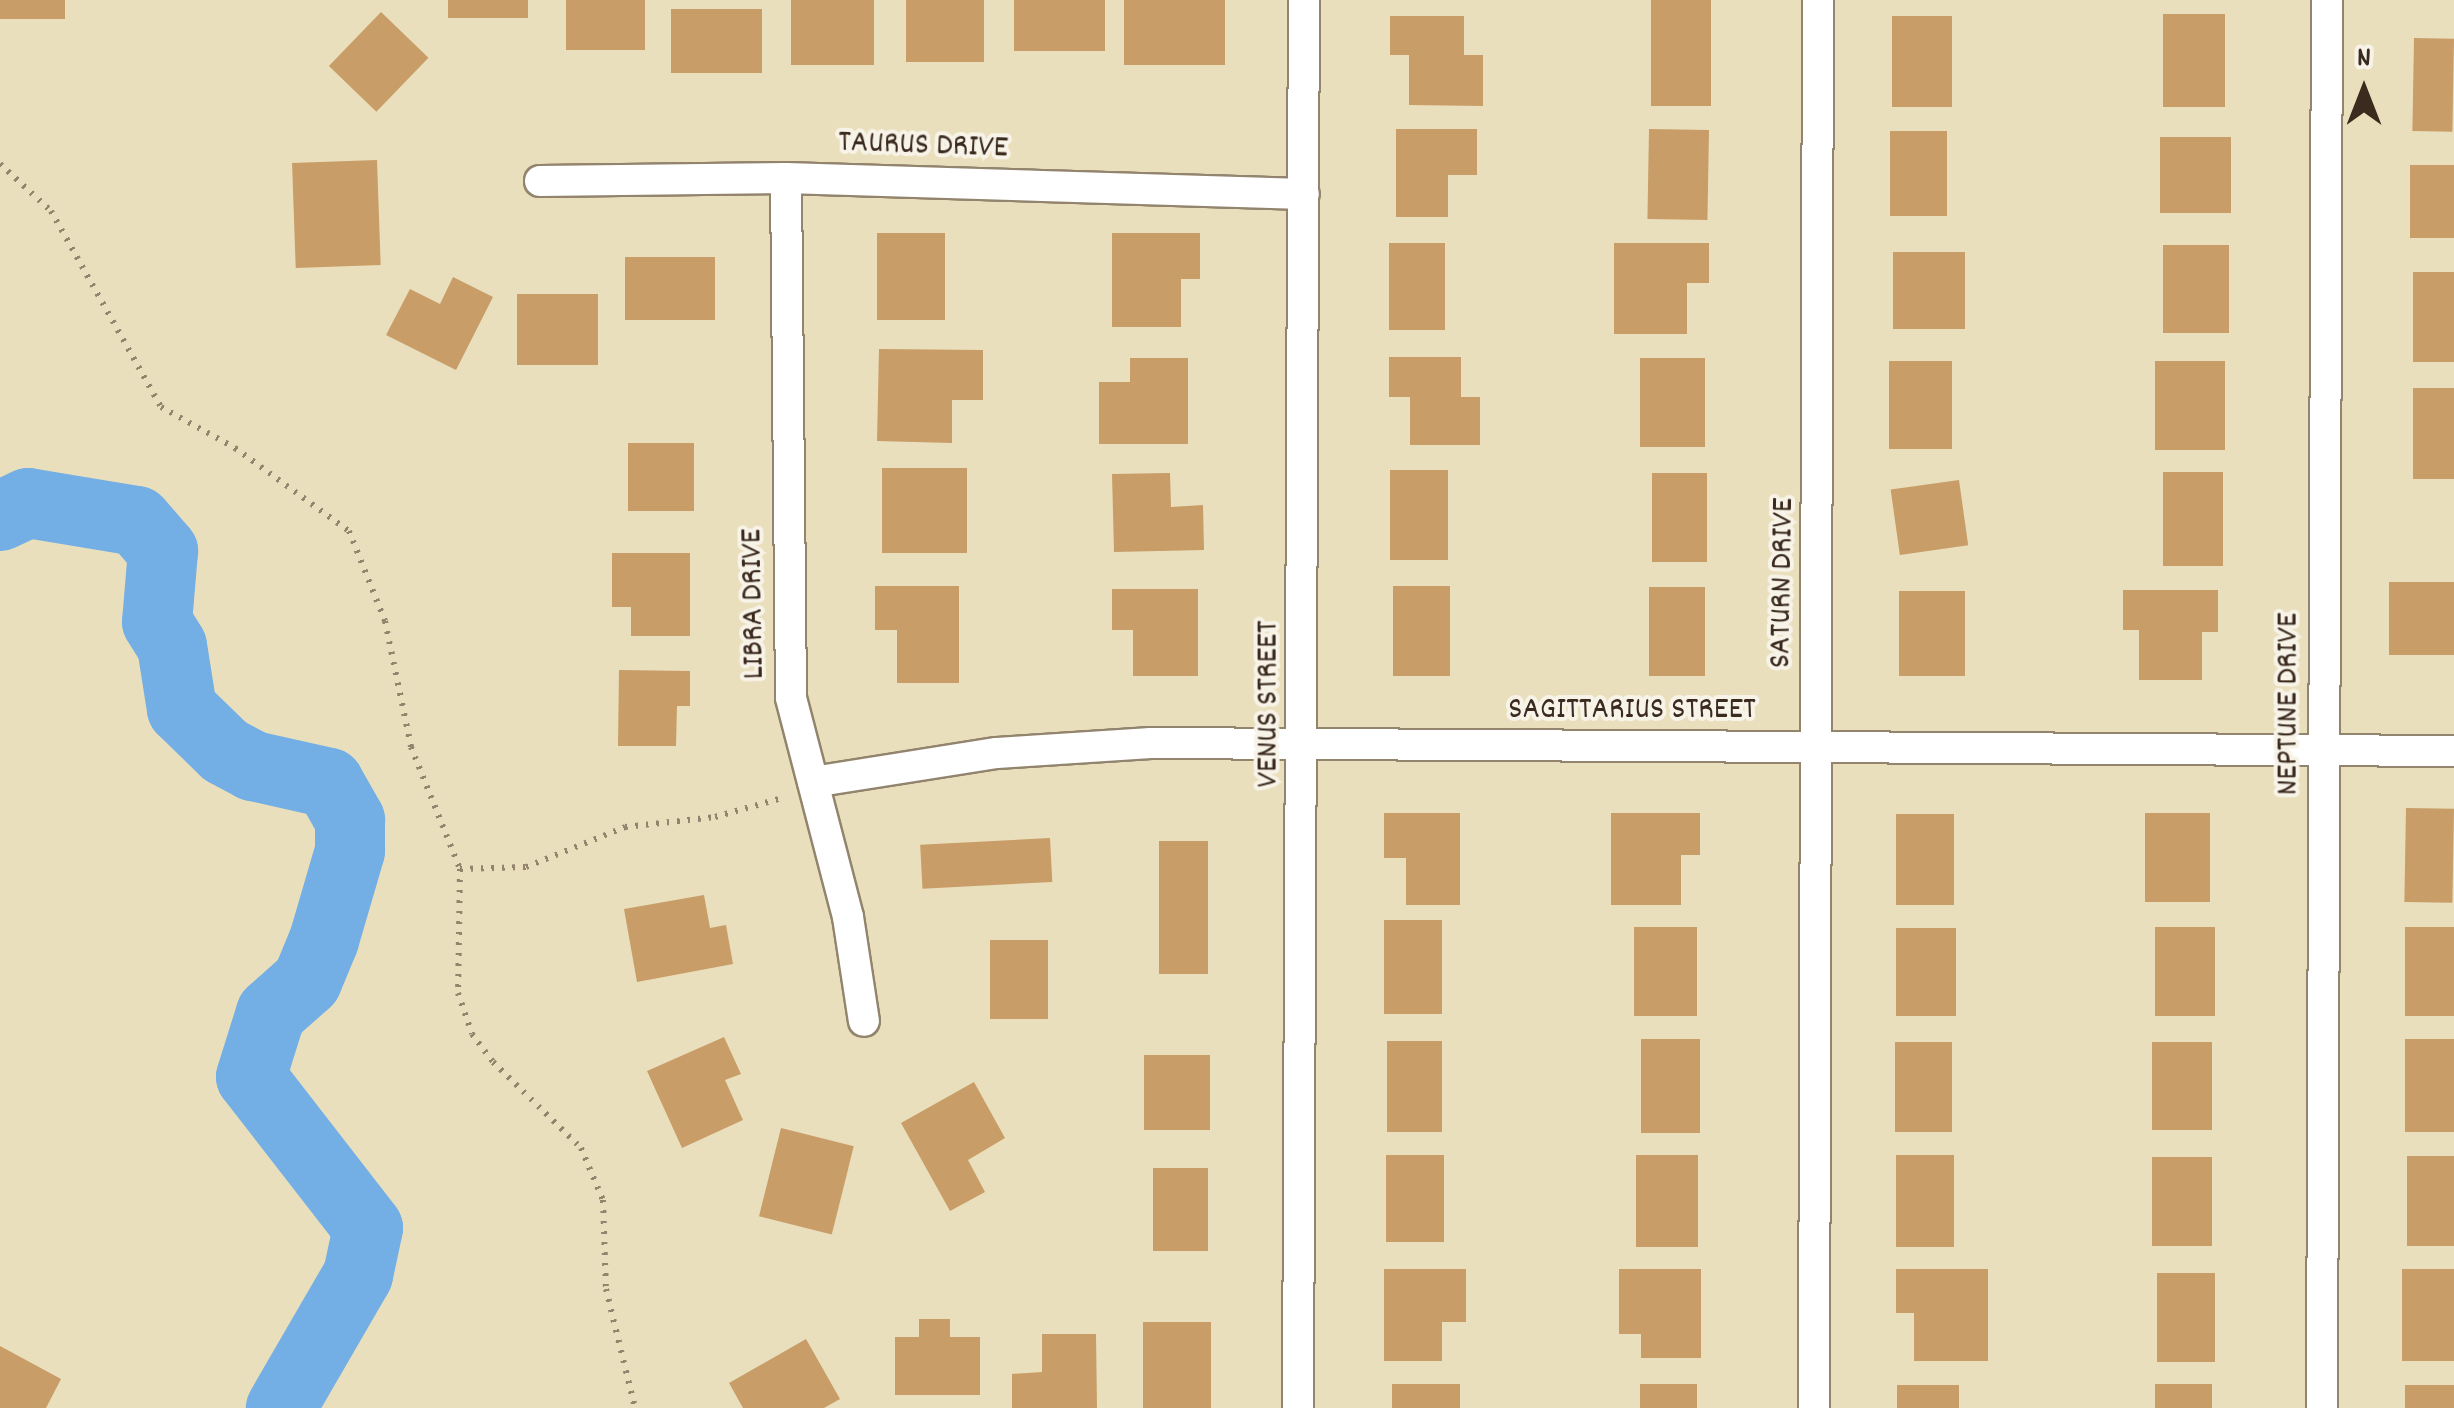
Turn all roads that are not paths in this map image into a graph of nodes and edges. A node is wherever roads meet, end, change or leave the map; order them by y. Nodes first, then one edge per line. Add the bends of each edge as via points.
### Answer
1 (1304, 0) edge
2 (1818, 0) edge
3 (2327, 0) edge
4 (786, 178) junction
5 (540, 182) dead end
6 (1304, 194) junction
7 (1305, 744) junction
8 (1816, 747) junction
9 (2325, 751) junction
10 (2454, 751) edge
11 (813, 782) junction
12 (864, 1021) dead end
13 (1298, 1408) edge
14 (1814, 1408) edge
15 (2322, 1408) edge

1 - 6 street, VENUS STREET
2 - 8 street, SATURN DRIVE
3 - 9 street, NEPTUNE DRIVE
4 - 5 street, TAURUS DRIVE
4 - 6 street, TAURUS DRIVE
4 - 11 street, LIBRA DRIVE via 791,698
6 - 7 street, VENUS STREET
7 - 8 street, SAGITTARIUS STREET
7 - 11 street, SAGITTARIUS STREET via 1151,743 997,753
7 - 13 street, VENUS STREET
8 - 9 street, SAGITTARIUS STREET
8 - 14 street, SATURN DRIVE
9 - 10 street, SAGITTARIUS STREET
9 - 15 street, NEPTUNE DRIVE
11 - 12 street, LIBRA DRIVE via 848,916

